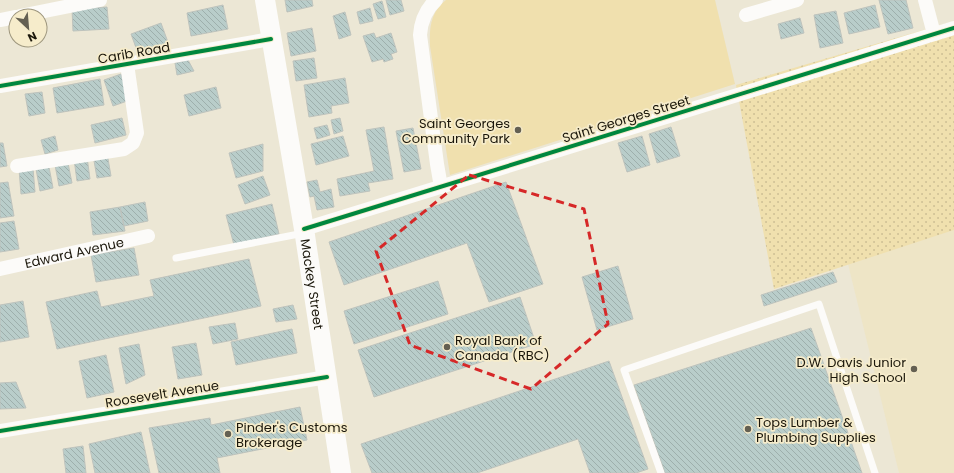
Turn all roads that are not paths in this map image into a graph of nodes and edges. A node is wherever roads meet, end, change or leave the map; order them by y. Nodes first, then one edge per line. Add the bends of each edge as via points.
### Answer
1 (100, 0) edge
2 (265, 0) edge
3 (436, 0) edge
4 (797, 0) edge
5 (925, 0) edge
6 (48, 10) edge
7 (746, 15) dead end
8 (954, 28) edge
9 (934, 34) junction
10 (271, 39) junction
11 (126, 64) junction
12 (0, 86) edge
13 (17, 166) dead end
14 (441, 187) junction
15 (304, 231) junction
16 (148, 236) dead end
17 (176, 258) dead end
18 (0, 269) edge
19 (327, 377) junction
20 (0, 430) edge
21 (341, 473) edge
22 (661, 473) edge
23 (875, 473) edge

1 - 6 street
2 - 10 main road, Mackey Street
3 - 14 street via 421,22 420,35
4 - 7 street
5 - 9 street
8 - 9 street, Saint Georges Street
9 - 14 street, Saint Georges Street
10 - 11 street, Carib Road
10 - 15 main road, Mackey Street
11 - 12 street, Carib Road
11 - 13 street via 137,133 133,143 124,149
14 - 15 street, Saint Georges Street
15 - 17 lane
15 - 19 main road, Mackey Street
16 - 18 street, Edward Avenue
19 - 20 street, Roosevelt Avenue
19 - 21 main road, Mackey Street
22 - 23 lane via 624,370 819,304

